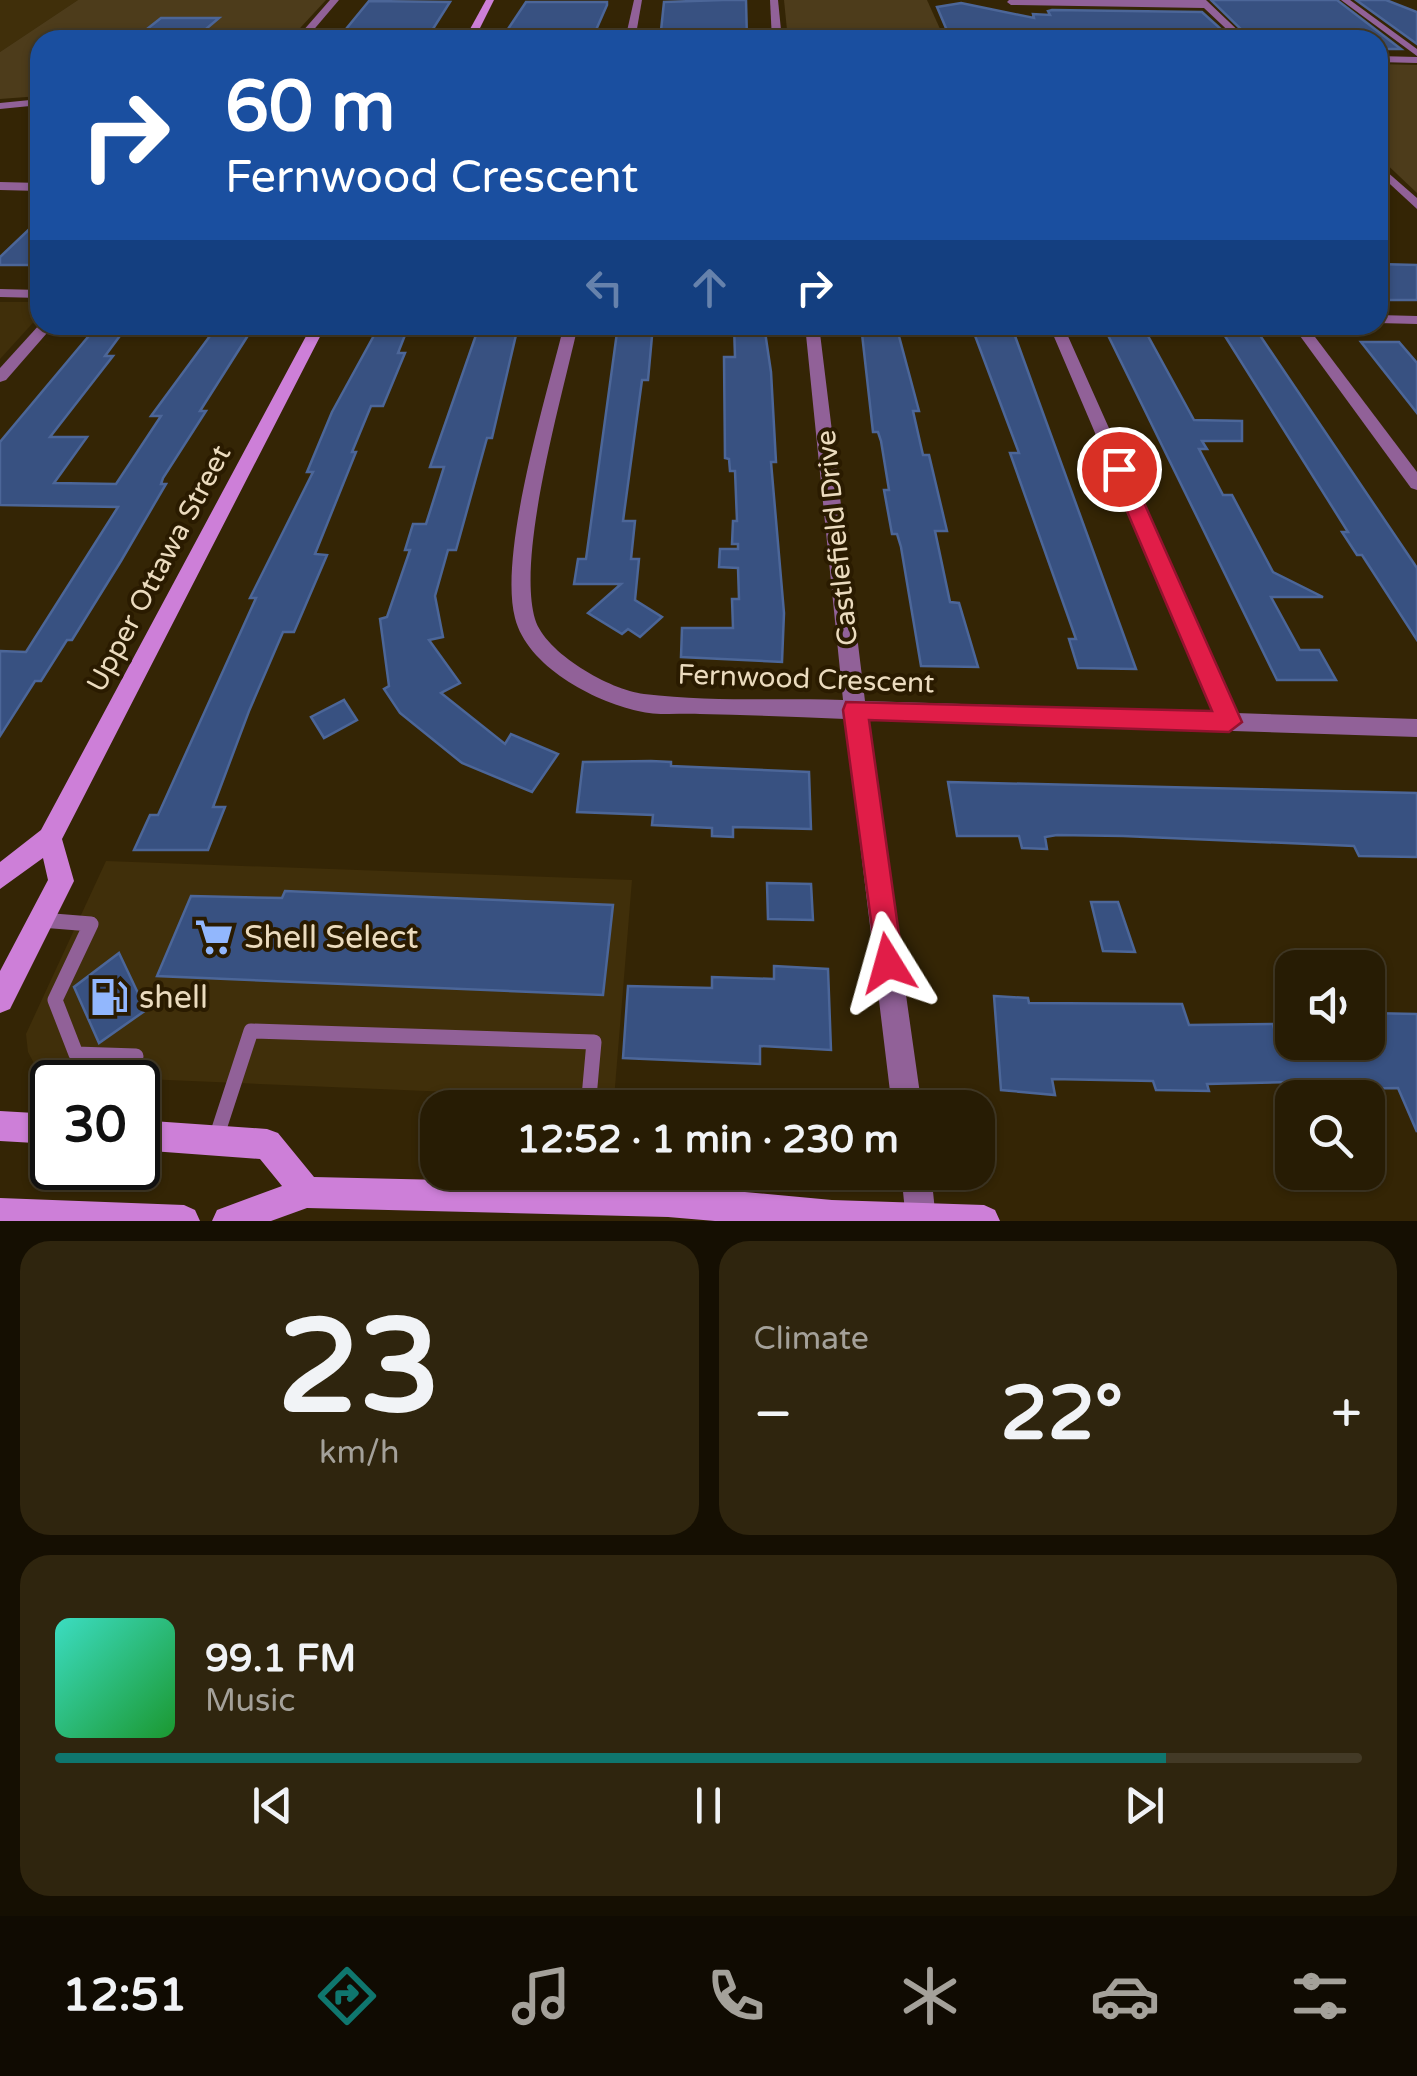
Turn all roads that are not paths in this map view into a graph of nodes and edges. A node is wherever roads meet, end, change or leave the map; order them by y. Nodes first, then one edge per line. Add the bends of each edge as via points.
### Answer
1 (335, 0) edge
2 (490, 0) edge
3 (638, 0) edge
4 (774, 0) edge
5 (1345, 0) edge
6 (1011, 2) edge
7 (1203, 2) edge
8 (309, 30) edge
9 (474, 30) edge
10 (632, 30) edge
11 (776, 30) edge
12 (1232, 30) edge
13 (1383, 30) edge
14 (1388, 34) edge
15 (1417, 57) edge
16 (1388, 59) edge
17 (30, 103) edge
18 (0, 106) edge
19 (1388, 177) edge
20 (0, 186) edge
21 (30, 187) edge
22 (1417, 205) edge
23 (0, 293) edge
24 (30, 294) edge
25 (1388, 319) edge
26 (1417, 320) edge
27 (38, 335) edge
28 (314, 335) edge
29 (569, 335) edge
30 (813, 335) edge
31 (1060, 335) edge
32 (1306, 335) edge
33 (0, 377) edge
34 (1417, 484) edge
35 (855, 710) junction
36 (1229, 722) junction
37 (1417, 728) edge
38 (50, 838) junction
39 (0, 876) edge
40 (40, 920) junction
41 (0, 999) edge
42 (134, 1060) edge
43 (590, 1090) edge
44 (905, 1090) edge
45 (0, 1126) edge
46 (30, 1128) edge
47 (160, 1136) edge
48 (216, 1140) junction
49 (420, 1190) edge
50 (624, 1190) edge
51 (918, 1190) edge
52 (307, 1192) junction
53 (0, 1214) edge
54 (922, 1218) junction
55 (184, 1221) edge
56 (228, 1221) edge
57 (984, 1221) edge

1 - 8 street
2 - 9 main road
3 - 10 street
4 - 11 street
5 - 13 street
6 - 7 street
7 - 12 street
14 - 15 street
15 - 16 street
17 - 18 street
19 - 22 street
20 - 21 street
23 - 24 street
25 - 26 street
27 - 33 street
28 - 38 main road, Upper Ottawa Street
29 - 35 street, Fernwood Crescent via 522,558 525,622 586,683 640,703
30 - 35 street, Castlefield Drive
31 - 36 street
32 - 34 street
35 - 36 street, Fernwood Crescent
35 - 44 street, Castlefield Drive
36 - 37 street, Fernwood Crescent
38 - 39 main road, Upper Ottawa Street
38 - 40 main road via 60,881
40 - 41 main road
40 - 42 lane via 91,924 55,1000 76,1054
43 - 48 lane via 594,1042 251,1031
45 - 46 main road
47 - 48 main road
48 - 52 main road via 267,1144
49 - 52 main road
50 - 54 main road
51 - 54 street
52 - 56 main road
53 - 55 main road
54 - 57 main road

